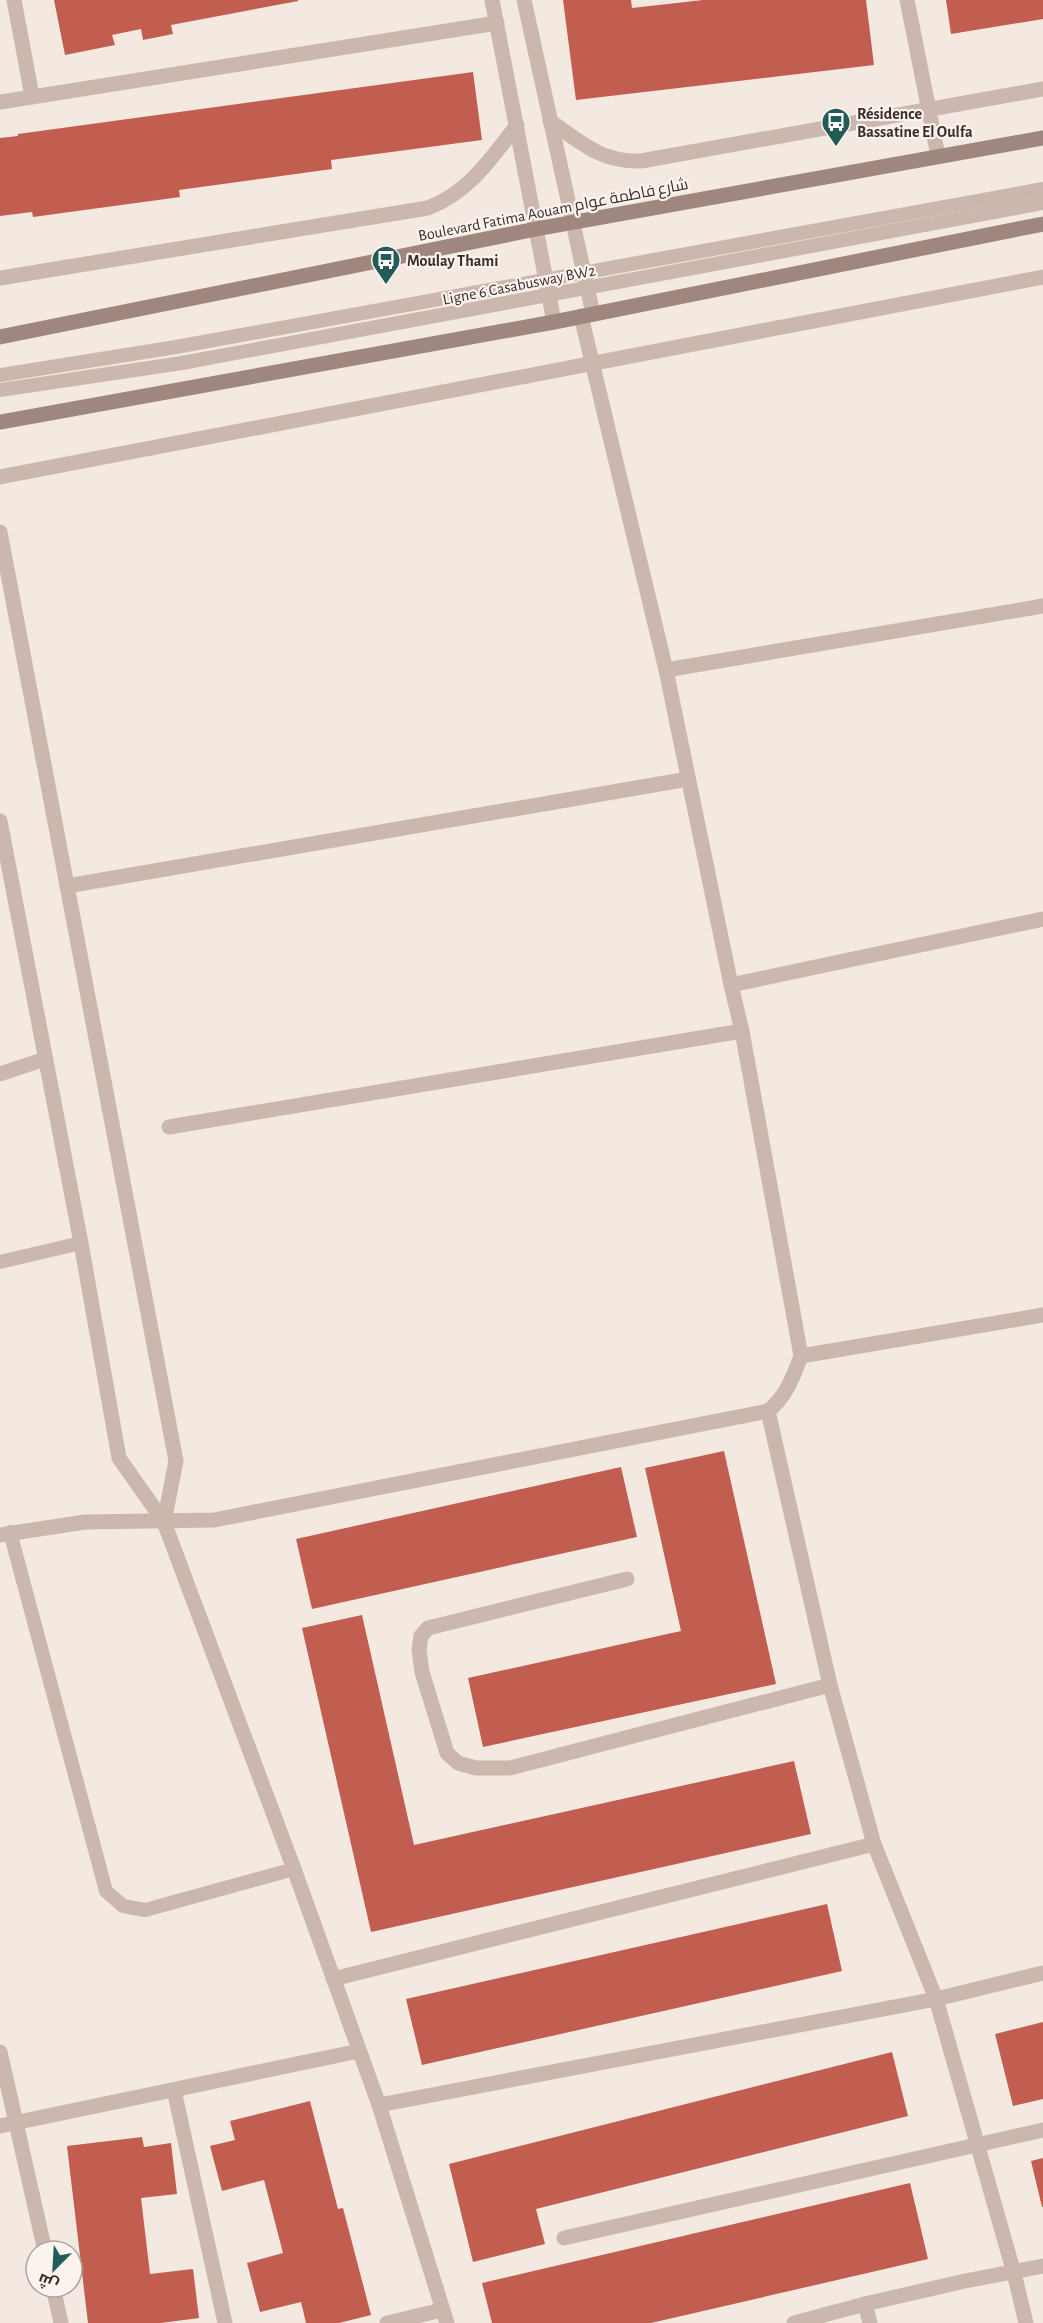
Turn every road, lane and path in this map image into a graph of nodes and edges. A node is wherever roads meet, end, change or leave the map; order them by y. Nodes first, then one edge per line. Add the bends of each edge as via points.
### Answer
1 (14, 0) edge
2 (492, 0) edge
3 (524, 0) edge
4 (907, 0) edge
5 (497, 23) junction
6 (1043, 88) edge
7 (32, 96) junction
8 (0, 102) edge
9 (929, 108) junction
10 (550, 121) junction
11 (517, 125) junction
12 (1043, 138) edge
13 (938, 156) junction
14 (1043, 189) edge
15 (1043, 203) edge
16 (573, 222) junction
17 (1043, 224) edge
18 (536, 229) junction
19 (584, 273) junction
20 (1043, 277) edge
21 (0, 278) edge
22 (547, 287) junction
23 (587, 288) junction
24 (587, 315) junction
25 (554, 322) junction
26 (0, 337) edge
27 (592, 364) junction
28 (0, 375) edge
29 (0, 390) edge
30 (0, 423) edge
31 (0, 477) edge
32 (0, 532) edge
33 (1043, 606) edge
34 (666, 670) junction
35 (688, 779) junction
36 (0, 821) edge
37 (67, 886) junction
38 (1043, 919) edge
39 (730, 985) junction
40 (742, 1031) junction
41 (45, 1059) junction
42 (0, 1074) edge
43 (169, 1127) dead end
44 (81, 1243) junction
45 (0, 1262) edge
46 (1043, 1315) edge
47 (801, 1356) junction
48 (768, 1411) junction
49 (164, 1522) junction
50 (5, 1534) edge
51 (627, 1579) dead end
52 (830, 1685) junction
53 (873, 1844) junction
54 (294, 1869) junction
55 (1043, 1973) edge
56 (333, 1979) junction
57 (936, 1999) junction
58 (358, 2051) junction
59 (0, 2052) edge
60 (174, 2090) junction
61 (379, 2105) junction
62 (8, 2124) edge
63 (1043, 2130) edge
64 (978, 2146) junction
65 (564, 2238) dead end
66 (42, 2239) edge
67 (1043, 2266) edge
68 (1014, 2273) junction
69 (56, 2299) edge
70 (865, 2304) junction
71 (444, 2316) edge
72 (61, 2323) edge
73 (225, 2323) edge
74 (387, 2323) edge
75 (794, 2323) edge
76 (870, 2323) edge
77 (1026, 2323) edge

1 - 7 street
2 - 5 street
3 - 10 street
4 - 9 street
5 - 7 street
5 - 11 street
6 - 9 street
7 - 8 street
9 - 10 street via 641,161 605,157
9 - 13 street
10 - 16 street
11 - 18 street
11 - 21 street via 475,178 446,201 428,208
12 - 13 main road, Boulevard Fatima Aouam شارع فاطمة عوام
13 - 16 main road, Boulevard Fatima Aouam شارع فاطمة عوام
14 - 19 lane, Ligne 6 Casabusway BW2
15 - 23 lane, Ligne 6 Casabusway BW2
16 - 18 main road, Boulevard Fatima Aouam شارع فاطمة عوام
16 - 19 street
17 - 24 main road
18 - 22 street
18 - 26 main road, Boulevard Fatima Aouam شارع فاطمة عوام
19 - 22 lane, Ligne 6 Casabusway BW2
19 - 23 street
20 - 27 street
22 - 23 lane, Ligne 6 Casabusway BW2
22 - 25 street
22 - 28 lane, Ligne 6 Casabusway BW2
22 - 29 lane, Ligne 6 Casabusway BW2 via 182,363
23 - 24 street
24 - 25 main road
24 - 27 street
25 - 30 main road
27 - 31 street
27 - 34 street
32 - 37 street
33 - 34 street
34 - 35 street
35 - 37 street
35 - 39 street
36 - 41 street
37 - 49 street via 176,1461
38 - 39 street
39 - 40 street
40 - 43 street
40 - 47 street
41 - 42 street
41 - 44 street
44 - 45 lane
44 - 49 street via 119,1458
46 - 47 street
47 - 48 street via 789,1387 779,1403
48 - 49 street via 214,1520
48 - 52 street
49 - 50 street via 85,1522
49 - 54 street
50 - 54 lane via 106,1891 123,1906 145,1910
51 - 52 street via 428,1628 421,1636 419,1650 422,1672 447,1753 458,1763 477,1768 510,1768
52 - 53 street
53 - 56 street
53 - 57 street
54 - 56 street
55 - 57 street
56 - 58 street
57 - 61 street
57 - 64 street
58 - 60 street
58 - 61 street
59 - 62 street
60 - 62 street
60 - 73 street
61 - 71 street
62 - 66 street
63 - 64 street
64 - 65 street
64 - 68 street
67 - 68 street
68 - 70 street
68 - 77 street
69 - 72 street
70 - 75 street
70 - 76 street
71 - 74 street

